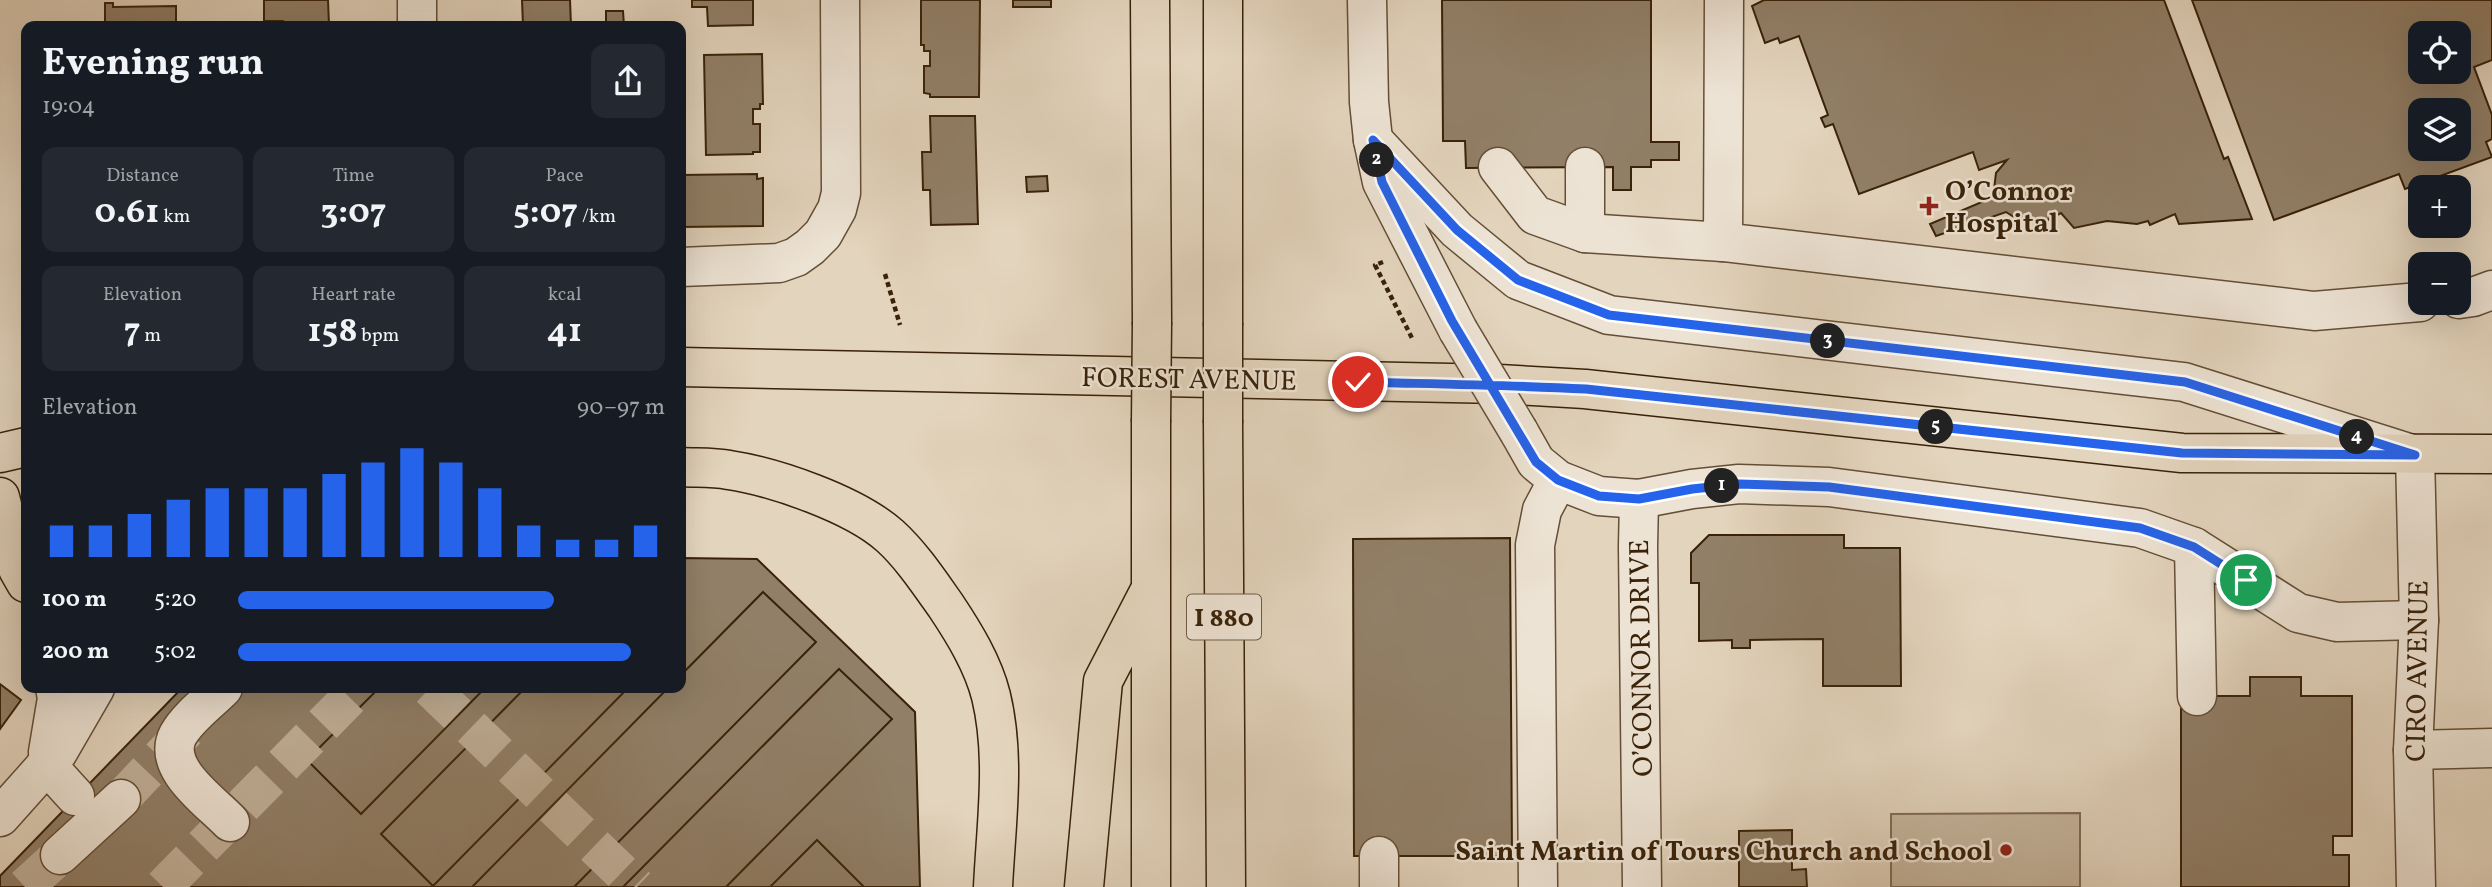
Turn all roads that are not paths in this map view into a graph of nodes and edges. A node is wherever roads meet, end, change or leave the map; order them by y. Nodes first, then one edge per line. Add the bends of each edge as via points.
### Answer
1 (417, 0) edge
2 (840, 0) edge
3 (1150, 0) edge
4 (1223, 0) edge
5 (1367, 0) edge
6 (1724, 0) edge
7 (417, 21) edge
8 (1373, 140) junction
9 (1498, 167) dead end
10 (1585, 167) dead end
11 (1585, 233) junction
12 (1723, 242) junction
13 (686, 267) edge
14 (2492, 290) edge
15 (2471, 297) edge
16 (2408, 303) edge
17 (686, 367) edge
18 (21, 448) edge
19 (0, 453) edge
20 (2492, 454) edge
21 (2415, 455) junction
22 (686, 467) edge
23 (1558, 480) junction
24 (0, 497) edge
25 (1639, 499) junction
26 (2194, 547) junction
27 (21, 574) edge
28 (1151, 589) junction
29 (2419, 620) junction
30 (56, 693) edge
31 (92, 693) edge
32 (218, 693) edge
33 (2197, 696) dead end
34 (2492, 748) edge
35 (2413, 750) junction
36 (46, 764) junction
37 (75, 796) dead end
38 (121, 799) tunnel mouth
39 (0, 817) edge
40 (230, 822) dead end
41 (60, 855) tunnel mouth
42 (993, 887) edge
43 (1084, 887) edge
44 (1151, 887) edge
45 (1226, 887) edge
46 (1538, 887) edge
47 (1642, 887) edge
48 (2416, 887) edge

1 - 7 street
2 - 13 street via 841,193 823,234 810,247 779,263
3 - 28 main road, I 880, bridge
4 - 45 main road, I 880, bridge
5 - 8 street, O’CONNOR DRIVE
6 - 12 street
8 - 21 street via 1457,230 1518,280 1609,315 2185,382
8 - 23 street, O’CONNOR DRIVE, bridge via 1382,182 1458,330 1536,462
9 - 11 street via 1535,215
10 - 11 street
11 - 12 street
12 - 16 street via 2314,311
14 - 15 street
17 - 21 main road, FOREST AVENUE via 1499,384 1586,389 2182,453
18 - 19 main road
20 - 21 main road, FOREST AVENUE
21 - 29 street, CIRO AVENUE
22 - 42 main road via 729,470 796,487 848,508 889,535 928,580 976,657 991,695 999,777
23 - 25 street, O’CONNOR DRIVE via 1599,496
23 - 46 street via 1542,510 1535,545
24 - 27 main road
25 - 26 street via 1739,484 1829,487 2140,528
25 - 47 street, O’CONNOR DRIVE
26 - 29 street via 2298,613 2337,622
26 - 33 street
28 - 43 main road via 1103,681
28 - 44 main road, I 880
29 - 35 street, CIRO AVENUE
30 - 36 street
31 - 36 street
32 - 40 street via 178,736 175,754 183,775
34 - 35 street
35 - 48 street, CIRO AVENUE
36 - 37 street
36 - 39 street
38 - 41 street

